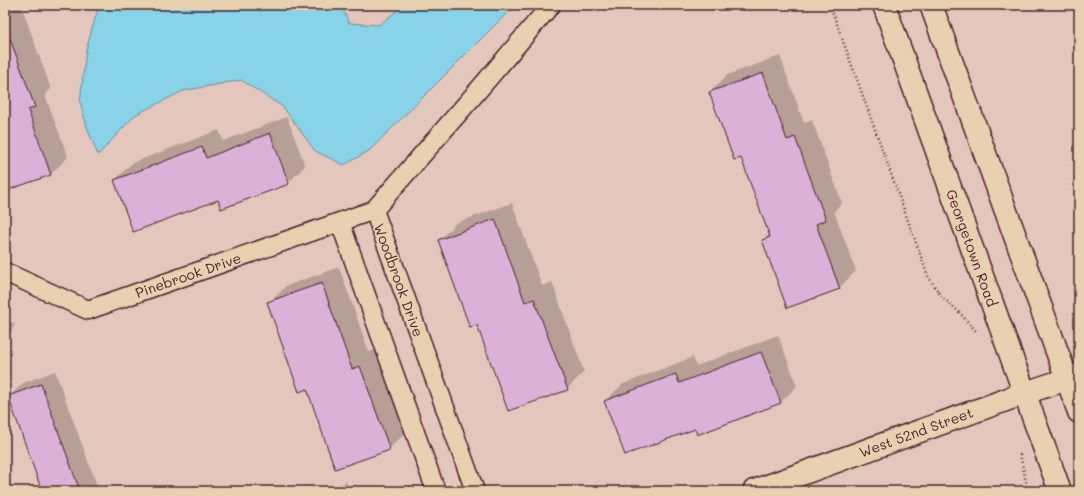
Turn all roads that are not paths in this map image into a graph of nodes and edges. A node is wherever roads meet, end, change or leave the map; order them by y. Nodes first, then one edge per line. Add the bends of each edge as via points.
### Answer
1 (551, 5) edge
2 (884, 5) edge
3 (931, 5) edge
4 (374, 210) junction
5 (340, 222) junction
6 (5, 272) edge
7 (1073, 377) edge
8 (1025, 393) junction
9 (1079, 412) edge
10 (436, 491) edge
11 (476, 491) edge
12 (754, 491) edge
13 (1060, 491) edge

1 - 4 street, Woodbrook Drive
2 - 8 main road, Georgetown Road
3 - 7 main road
4 - 5 street, Pinebrook Drive
4 - 11 street, Woodbrook Drive
5 - 6 street, Pinebrook Drive via 88,310
5 - 10 street
7 - 8 main road, West 52nd Street
7 - 9 main road
8 - 12 main road, West 52nd Street
8 - 13 main road, Georgetown Road

